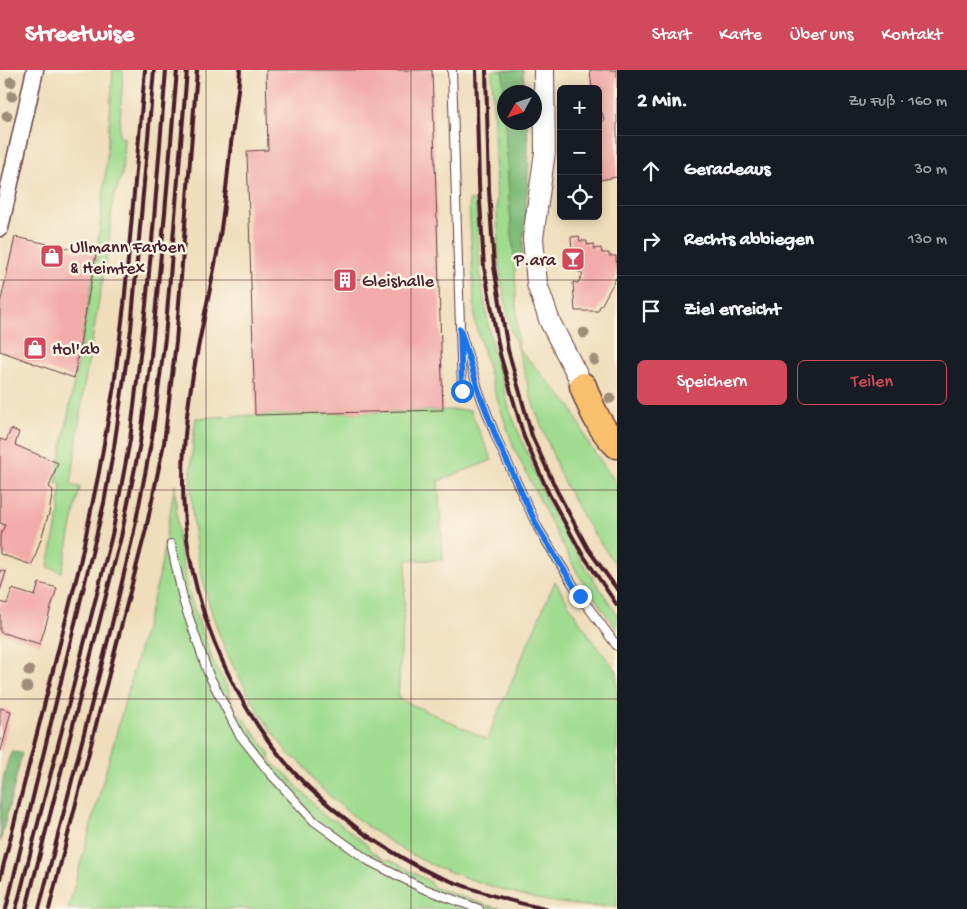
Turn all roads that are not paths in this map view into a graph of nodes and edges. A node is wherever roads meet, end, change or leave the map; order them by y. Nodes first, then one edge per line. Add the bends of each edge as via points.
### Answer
1 (35, 70) edge
2 (452, 70) edge
3 (544, 70) edge
4 (0, 228) edge
5 (460, 329) junction
6 (583, 386) joint
7 (462, 391) dead end
8 (617, 445) edge
9 (171, 544) dead end
10 (617, 646) edge
11 (478, 909) edge

1 - 4 street
2 - 5 lane
3 - 6 street via 545,152 533,238 537,284 550,322
5 - 7 lane
5 - 10 lane via 498,442 538,528 580,596
6 - 8 highway via 592,410 607,436
9 - 11 lane via 184,603 208,674 240,734 269,772 314,821 369,860 422,888

